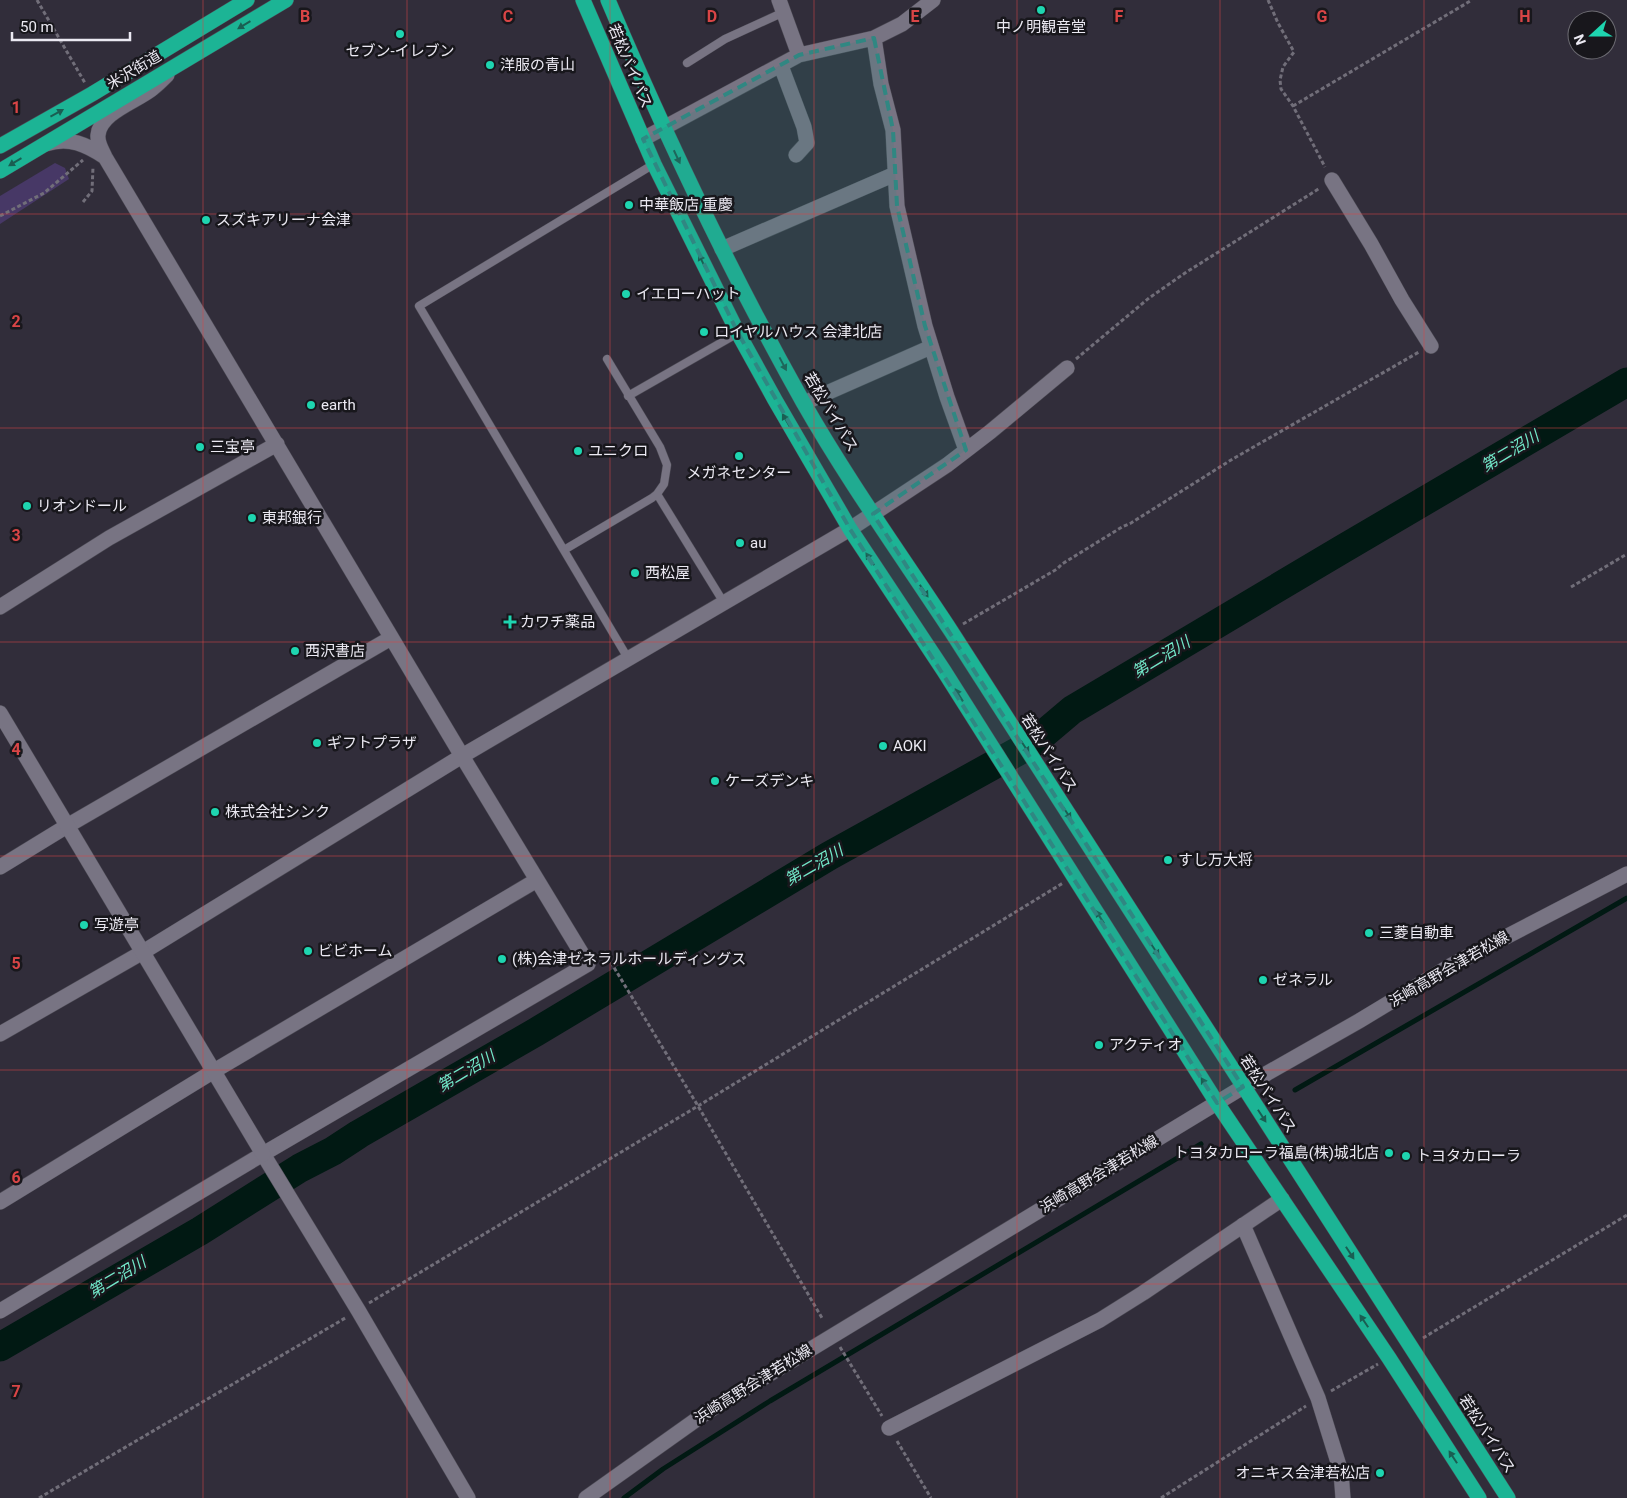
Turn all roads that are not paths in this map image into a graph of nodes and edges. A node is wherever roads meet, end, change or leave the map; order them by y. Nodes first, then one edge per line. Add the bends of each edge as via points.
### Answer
1 (247, 0) edge
2 (286, 0) edge
3 (583, 0) edge
4 (608, 0) edge
5 (933, 0) edge
6 (781, 6) edge
7 (874, 38) junction
8 (799, 55) junction
9 (687, 63) dead end
10 (178, 65) junction
11 (780, 66) junction
12 (664, 129) junction
13 (643, 139) junction
14 (0, 146) edge
15 (41, 146) junction
16 (796, 155) dead end
17 (105, 157) junction
18 (654, 164) junction
19 (0, 171) edge
20 (895, 174) junction
21 (1332, 180) road end
22 (722, 249) junction
23 (738, 332) junction
24 (1430, 346) road end
25 (931, 347) junction
26 (607, 359) dead end
27 (1066, 368) road end
28 (628, 396) junction
29 (804, 402) junction
30 (277, 444) junction
31 (966, 450) junction
32 (657, 494) junction
33 (873, 514) junction
34 (850, 529) junction
35 (564, 550) junction
36 (724, 603) junction
37 (0, 607) edge
38 (392, 638) junction
39 (628, 660) junction
40 (0, 713) edge
41 (462, 756) junction
42 (67, 826) junction
43 (0, 867) edge
44 (1627, 874) edge
45 (537, 880) junction
46 (143, 952) junction
47 (0, 1034) edge
48 (214, 1071) junction
49 (1243, 1087) junction
50 (1217, 1103) junction
51 (263, 1154) junction
52 (1282, 1199) junction
53 (0, 1202) edge
54 (1243, 1225) junction
55 (0, 1311) edge
56 (889, 1428) dead end
57 (468, 1498) edge
58 (586, 1498) edge
59 (1343, 1498) edge
60 (1479, 1498) edge
61 (1508, 1498) edge

14 -> 1 highway, 米沢街道
2 -> 10 highway, 米沢街道
3 - 13 highway, 若松バイパス
4 - 12 highway, 若松バイパス
5 - 7 street via 902,24
6 - 8 street
6 - 9 lane
7 - 8 street
7 - 20 street via 893,130
8 - 11 street
10 - 15 highway, 米沢街道
10 - 17 street via 153,89 108,116 101,124 99,144
11 - 12 street
11 - 16 street via 807,143
12 - 13 street
12 -> 22 highway, 若松バイパス
13 - 18 highway, 若松バイパス
15 - 17 street via 66,140 78,142
15 -> 19 highway, 米沢街道
17 - 30 street
23 -> 18 highway, 若松バイパス
18 - 35 lane via 419,306
20 - 22 street
20 - 25 street via 897,206
21 - 24 street
22 -> 29 highway, 若松バイパス
23 - 28 lane
34 -> 23 highway, 若松バイパス
25 - 29 street
25 - 31 street
26 - 28 lane
27 - 31 street
28 - 32 lane via 660,447 667,465 664,484
29 - 33 highway, 若松バイパス
30 - 37 street via 109,538
30 - 38 street
31 - 33 street
32 - 35 lane
32 - 36 lane
33 - 34 street
33 -> 49 highway, 若松バイパス
34 - 36 street
50 -> 34 highway, 若松バイパス
35 - 39 lane
36 - 39 street
38 - 41 street
38 - 42 street
39 - 41 street
40 - 42 street
41 - 45 street
41 - 46 street
42 - 43 street
42 - 46 street
44 - 49 street, 浜崎高野会津若松線 via 1450,966
45 - 48 street
45 - 51 street via 588,964
46 - 47 street
46 - 48 street
48 - 51 street
48 - 53 street
49 - 50 street, 浜崎高野会津若松線
49 -> 61 highway, 若松バイパス
50 - 52 highway, 若松バイパス
50 - 58 street, 浜崎高野会津若松線 via 707,1412
51 - 55 street
51 - 57 street
52 - 54 street
60 -> 52 highway, 若松バイパス
54 - 56 street via 1100,1320
54 - 59 street via 1318,1398 1341,1472

